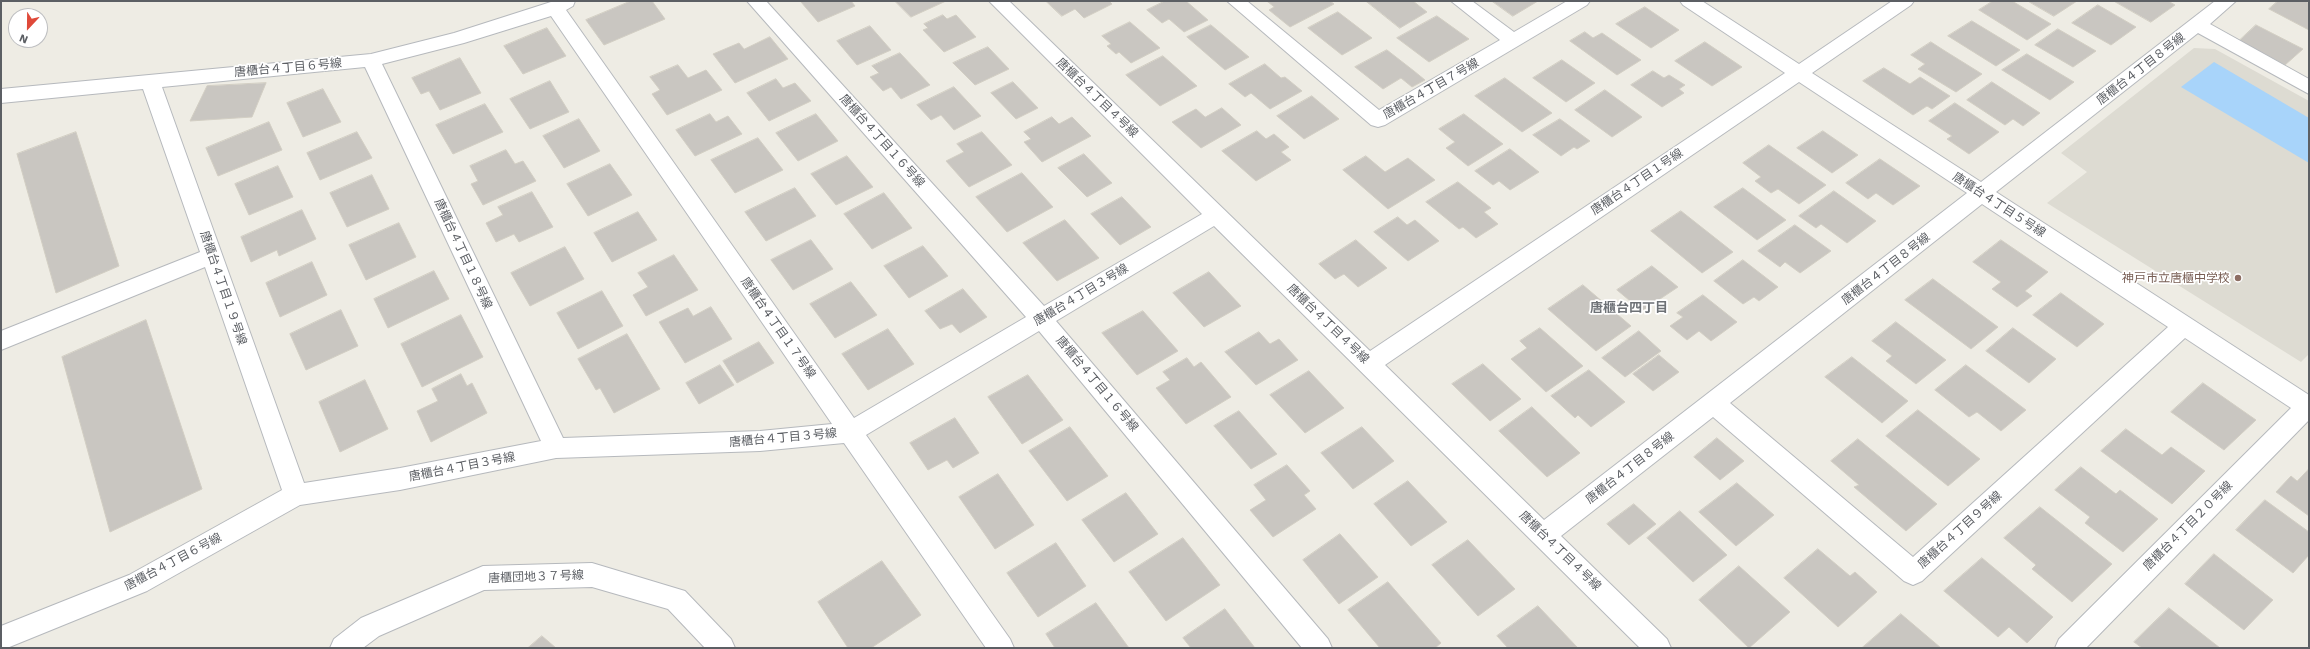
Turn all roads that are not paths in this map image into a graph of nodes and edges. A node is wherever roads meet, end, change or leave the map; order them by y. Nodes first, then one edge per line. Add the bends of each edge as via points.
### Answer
1 (756, 1) edge
2 (998, 1) edge
3 (1236, 1) edge
4 (1460, 1) edge
5 (1581, 1) edge
6 (1690, 1) edge
7 (1905, 1) edge
8 (2227, 1) edge
9 (561, 5) edge
10 (2197, 25) junction
11 (1513, 41) junction
12 (371, 60) junction
13 (1798, 73) junction
14 (150, 81) junction
15 (2309, 87) edge
16 (1, 96) edge
17 (1981, 194) junction
18 (1216, 215) junction
19 (211, 256) junction
20 (1041, 318) junction
21 (2183, 326) junction
22 (1, 341) edge
23 (1368, 364) junction
24 (1713, 403) junction
25 (2308, 407) edge
26 (850, 432) junction
27 (556, 448) junction
28 (296, 495) junction
29 (1544, 536) junction
30 (1, 638) edge
31 (343, 648) edge
32 (722, 648) edge
33 (1001, 648) edge
34 (1319, 648) edge
35 (1658, 648) edge
36 (2068, 648) edge

1 - 20 street, 唐櫃台４丁目１６号線
2 - 18 street, 唐櫃台４丁目４号線
3 - 11 street, 唐櫃台４丁目７号線 via 1378,120
4 - 11 street
5 - 11 street, 唐櫃台４丁目７号線
6 - 13 street, 唐櫃台４丁目５号線
7 - 13 street, 唐櫃台４丁目１号線
8 - 10 street, 唐櫃台４丁目８号線
9 - 12 street, 唐櫃台４丁目６号線 via 457,39
9 - 26 street, 唐櫃台４丁目１７号線
10 - 15 street
10 - 17 street, 唐櫃台４丁目８号線
12 - 14 street, 唐櫃台４丁目６号線
12 - 27 street, 唐櫃台４丁目１８号線
13 - 17 street, 唐櫃台４丁目５号線
13 - 23 street, 唐櫃台４丁目１号線
14 - 16 street, 唐櫃台４丁目６号線
14 - 19 street, 唐櫃台４丁目１９号線
17 - 21 street, 唐櫃台４丁目５号線
17 - 24 street, 唐櫃台４丁目８号線
18 - 20 street, 唐櫃台４丁目３号線
18 - 23 street, 唐櫃台４丁目４号線
19 - 22 street
19 - 28 street, 唐櫃台４丁目１９号線
20 - 26 street, 唐櫃台４丁目３号線
20 - 34 street, 唐櫃台４丁目１６号線
21 - 24 street, 唐櫃台４丁目９号線 via 1913,572
21 - 25 street, 唐櫃台４丁目５号線
23 - 29 street, 唐櫃台４丁目４号線
24 - 29 street, 唐櫃台４丁目８号線
25 - 36 street, 唐櫃台４丁目２０号線
26 - 27 street, 唐櫃台４丁目３号線 via 760,441
26 - 33 street, 唐櫃台４丁目１７号線
27 - 28 street, 唐櫃台４丁目３号線 via 400,479
28 - 30 street, 唐櫃台４丁目６号線 via 138,583
29 - 35 street, 唐櫃台４丁目４号線
31 - 32 street, 唐櫃団地３７号線 via 370,627 483,578 592,575 676,599

